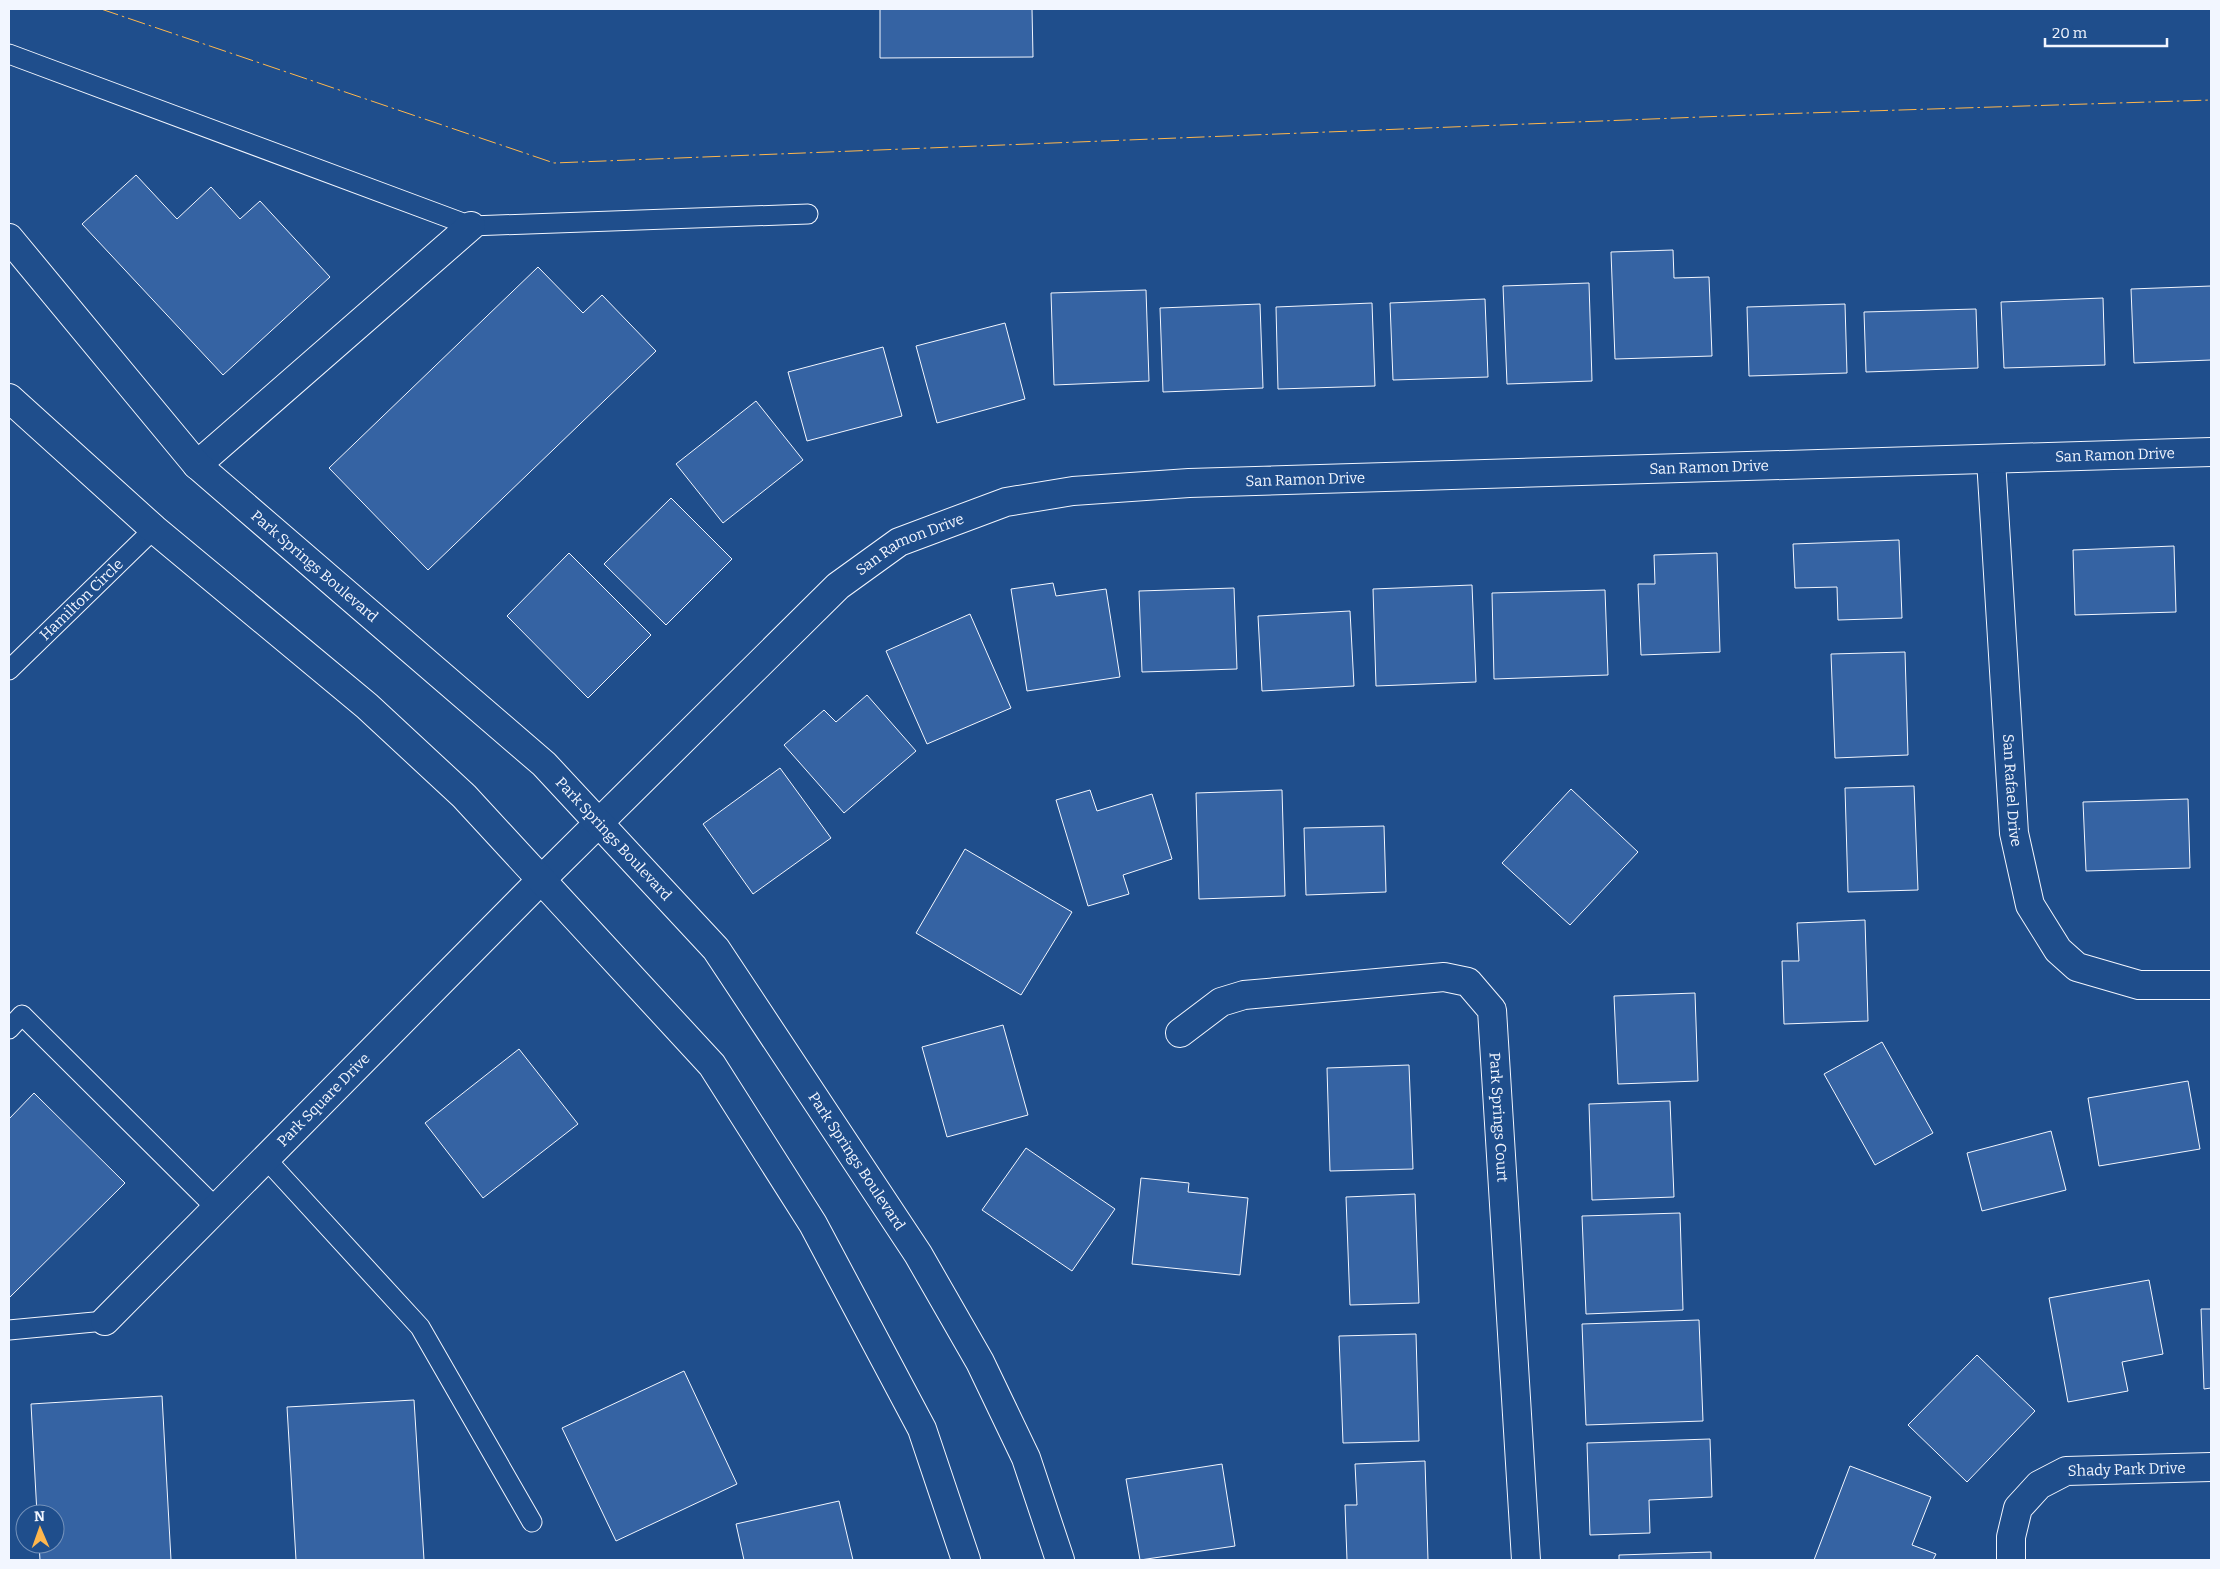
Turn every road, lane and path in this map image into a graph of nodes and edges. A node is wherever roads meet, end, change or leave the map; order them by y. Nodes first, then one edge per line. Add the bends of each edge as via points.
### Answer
1 (9, 54) edge
2 (808, 214) dead end
3 (471, 226) junction
4 (9, 238) edge
5 (9, 398) edge
6 (2211, 452) edge
7 (1991, 460) junction
8 (197, 465) junction
9 (154, 528) junction
10 (9, 670) edge
11 (599, 823) junction
12 (542, 879) junction
13 (2211, 985) edge
14 (9, 1028) edge
15 (1180, 1033) dead end
16 (266, 1159) junction
17 (216, 1208) junction
18 (105, 1321) joint
19 (9, 1330) edge
20 (2211, 1467) edge
21 (532, 1522) dead end
22 (966, 1560) edge
23 (1060, 1560) edge
24 (1526, 1560) edge
25 (2011, 1560) edge

1 - 3 lane
2 - 3 lane
3 - 8 street
4 - 8 street, Park Springs Boulevard
5 - 9 street
6 - 7 street, San Ramon Drive
7 - 11 street, San Ramon Drive via 1189,483 1073,491 1006,502 899,542 838,586
7 - 13 street, San Rafael Drive via 2014,833 2030,905 2058,950 2077,967 2139,985
8 - 11 street, Park Springs Boulevard via 544,764
9 - 10 lane, Hamilton Circle
9 - 12 street via 367,706 464,796
11 - 12 street, San Ramon Drive
11 - 23 street, Park Springs Boulevard via 716,949 918,1254 980,1362 1026,1458
12 - 16 street, Park Square Drive
12 - 22 street via 712,1065 813,1224 922,1430
14 - 17 lane via 22,1015
15 - 24 street, Park Springs Court via 1221,1002 1244,995 1444,977 1468,982 1492,1010
16 - 17 street, Park Square Drive
16 - 21 lane via 420,1327
17 - 18 street, Park Square Drive
18 - 19 lane
20 - 25 street, Shady Park Drive via 2066,1471 2039,1485 2018,1508 2011,1537

